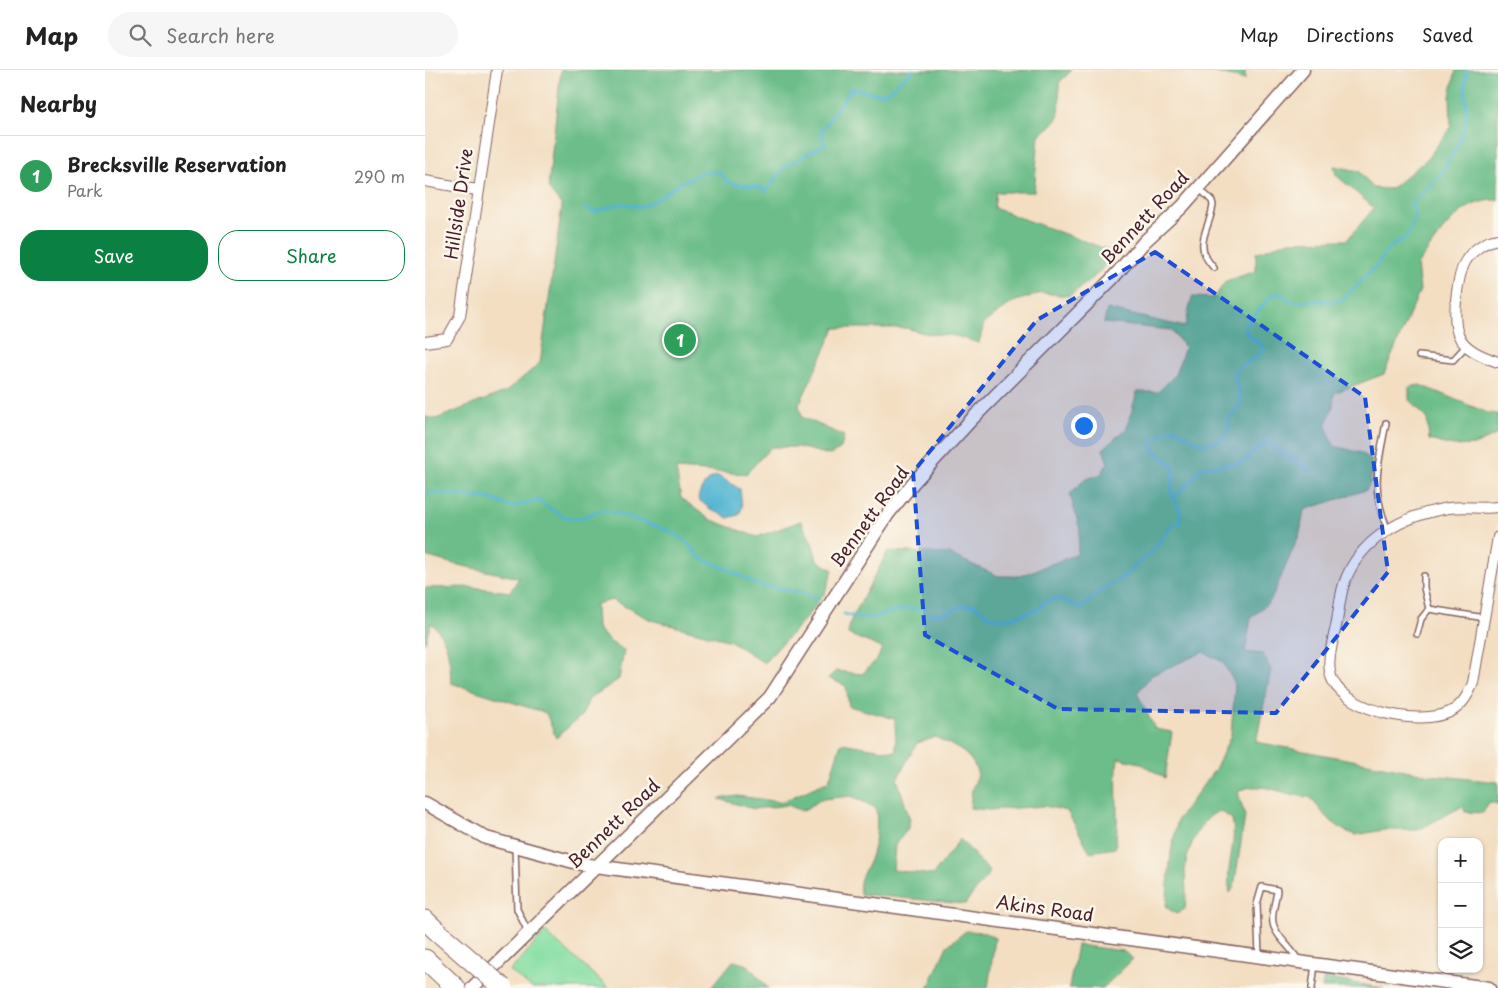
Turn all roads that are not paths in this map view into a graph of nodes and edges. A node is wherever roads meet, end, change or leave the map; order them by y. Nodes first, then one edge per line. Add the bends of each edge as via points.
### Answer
1 (497, 70) edge
2 (1303, 70) edge
3 (425, 181) edge
4 (1199, 188) junction
5 (477, 190) junction
6 (1498, 239) edge
7 (1214, 268) dead end
8 (425, 342) edge
9 (1467, 346) junction
10 (1419, 356) dead end
11 (1498, 362) edge
12 (1386, 423) dead end
13 (1498, 507) edge
14 (1388, 530) junction
15 (1498, 537) edge
16 (1424, 576) dead end
17 (1429, 609) junction
18 (1485, 618) junction
19 (1417, 634) dead end
20 (425, 804) edge
21 (515, 846) junction
22 (597, 865) junction
23 (425, 920) edge
24 (529, 932) junction
25 (1259, 956) junction
26 (425, 959) edge
27 (1299, 961) junction
28 (1315, 963) junction
29 (456, 988) edge
30 (472, 988) edge
31 (503, 988) edge
32 (1312, 988) edge
33 (1489, 988) edge

1 - 5 street, Hillside Drive
2 - 4 street, Bennett Road
3 - 5 street
4 - 7 lane via 1213,205 1203,238 1205,259
4 - 22 street, Bennett Road via 913,484 888,514 770,697
5 - 8 street, Hillside Drive via 460,316 447,339
6 - 9 street via 1479,247 1465,262 1459,282 1458,335
9 - 10 lane via 1453,360
9 - 11 street
12 - 14 lane via 1376,490 1379,510
13 - 14 street via 1449,508 1405,520
14 - 18 street via 1377,536 1356,558 1344,585 1329,664 1333,680 1343,695 1358,704 1386,713 1412,717 1451,712 1467,697 1473,683
15 - 18 street
16 - 17 lane
17 - 18 lane
17 - 19 lane via 1421,619
20 - 21 street, Akins Road via 486,838
21 - 22 street, Akins Road via 568,861
21 - 24 lane via 517,909
22 - 24 street, Bennett Road
22 - 25 street, Akins Road
23 - 31 highway, bridge
24 - 30 street, Bennett Road
25 - 27 street, Akins Road
25 - 27 lane via 1257,904 1262,887 1277,890 1274,926
26 - 29 highway
27 - 28 street, Akins Road
28 - 32 lane
28 - 33 street, Akins Road

